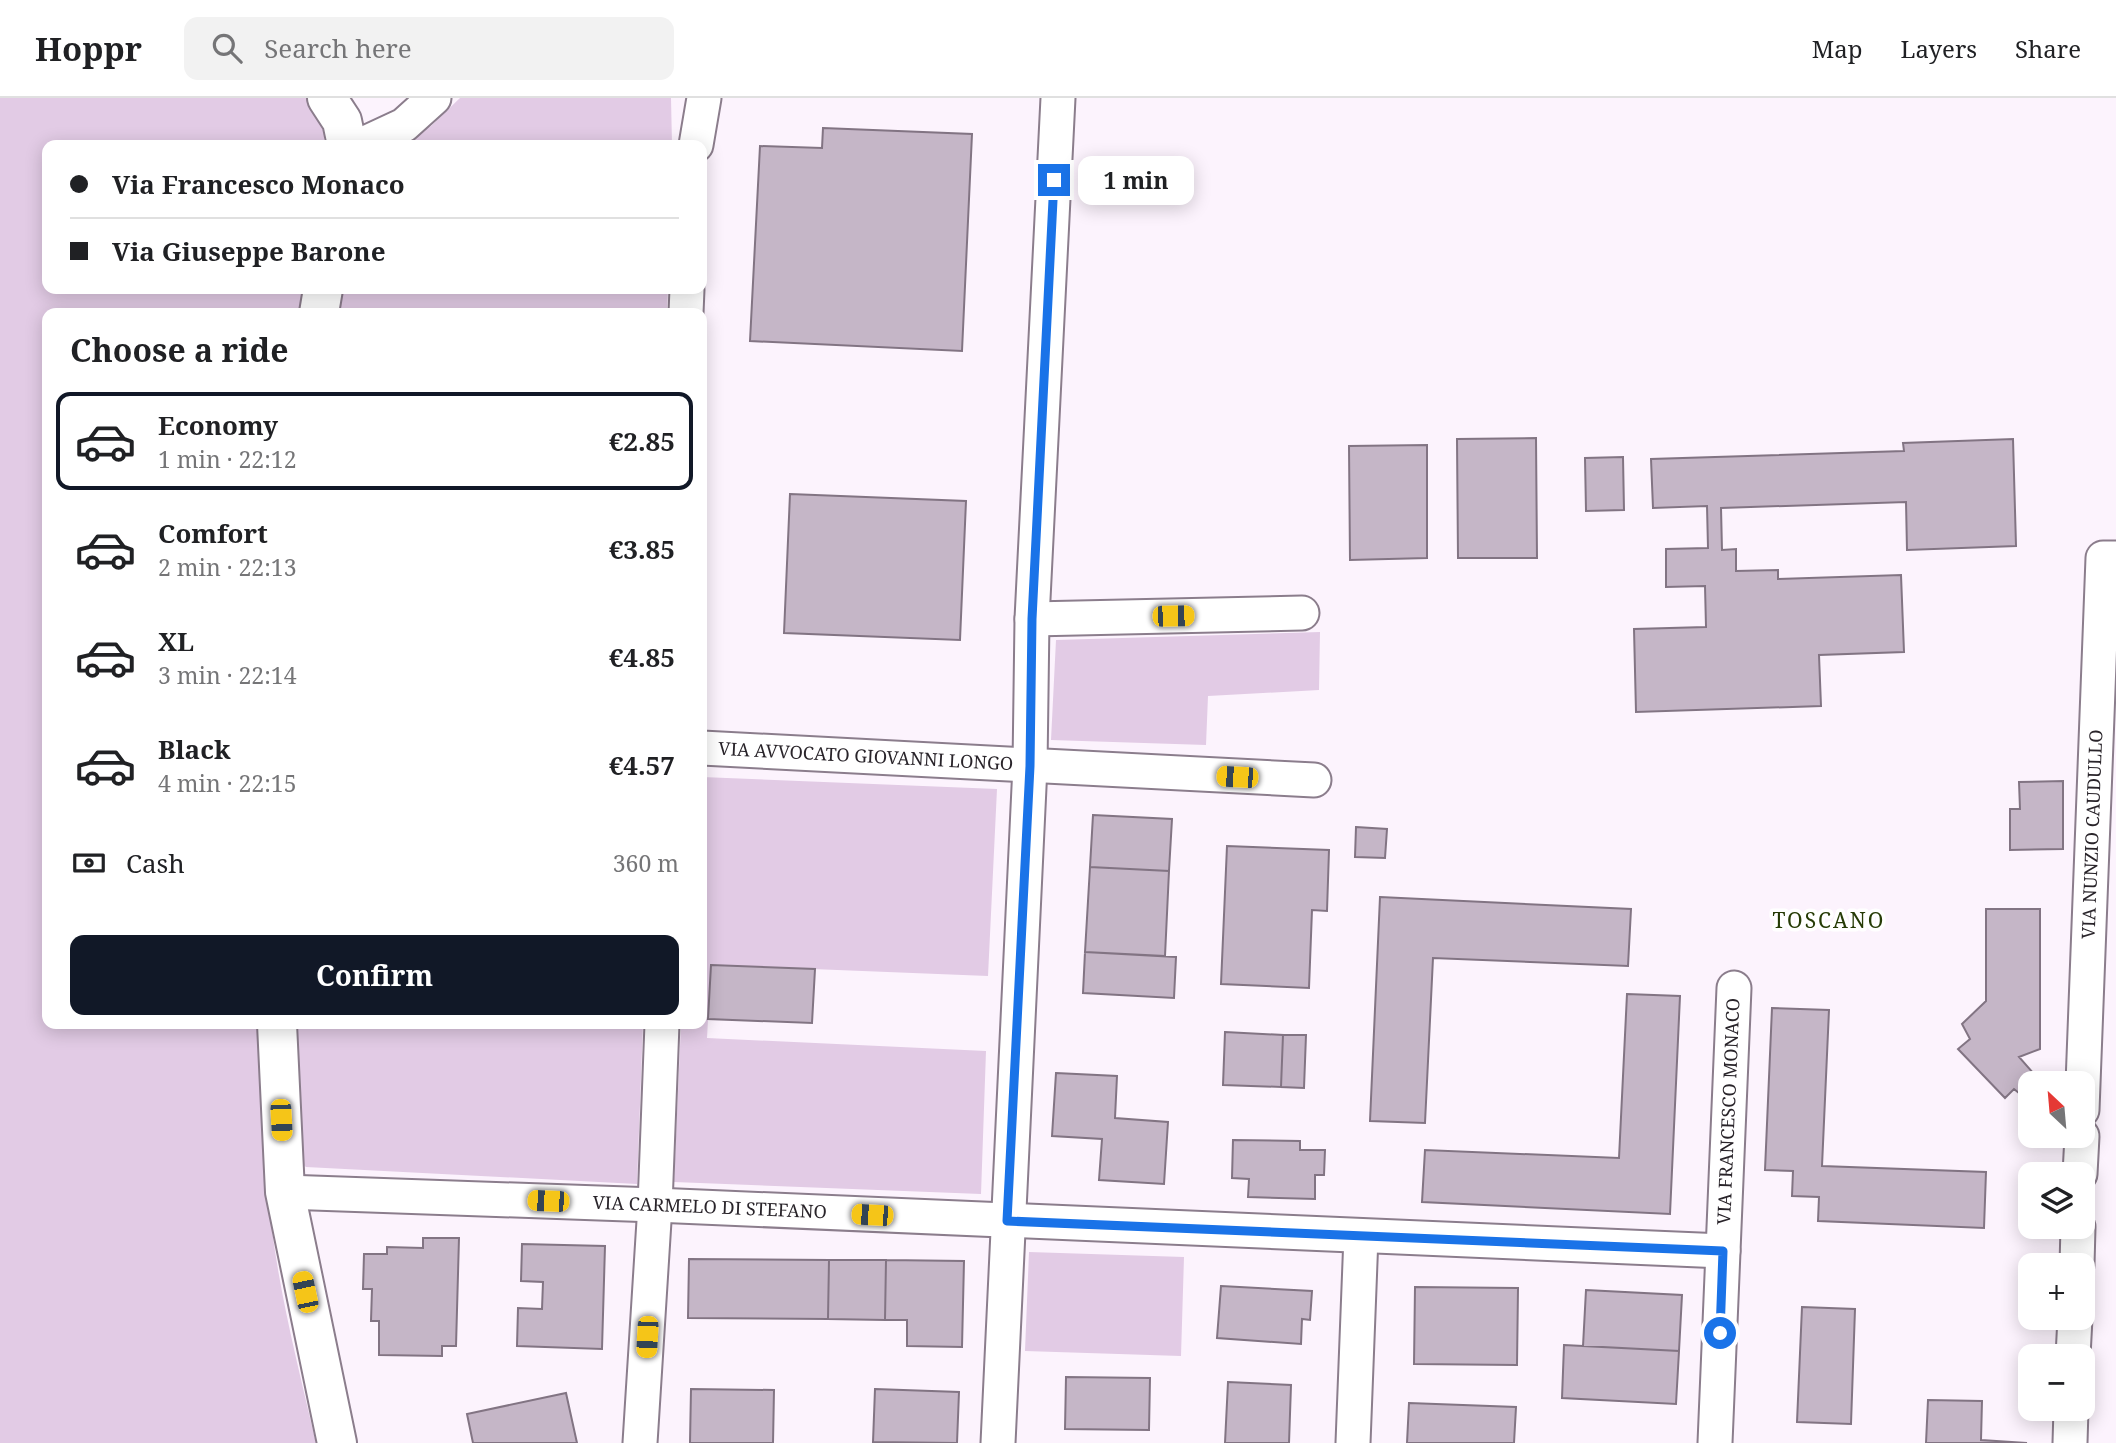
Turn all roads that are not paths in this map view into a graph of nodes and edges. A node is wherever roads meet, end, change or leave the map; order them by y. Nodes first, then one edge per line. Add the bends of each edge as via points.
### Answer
1 (327, 98) edge
2 (434, 98) edge
3 (687, 98) edge
4 (704, 98) edge
5 (1058, 98) edge
6 (346, 140) edge
7 (372, 140) edge
8 (689, 140) edge
9 (697, 140) edge
10 (2109, 558) edge
11 (1302, 613) dead end
12 (1032, 619) junction
13 (707, 748) edge
14 (1030, 766) junction
15 (1314, 780) dead end
16 (1734, 988) dead end
17 (276, 1029) edge
18 (662, 1029) edge
19 (2084, 1071) edge
20 (285, 1192) junction
21 (655, 1205) junction
22 (1007, 1221) junction
23 (1361, 1236) junction
24 (1723, 1251) junction
25 (2071, 1421) edge
26 (337, 1443) edge
27 (640, 1443) edge
28 (998, 1443) edge
29 (1353, 1443) edge
30 (1715, 1443) edge
31 (2070, 1443) edge

1 - 6 street via 342,121
2 - 7 street via 404,125
3 - 8 street
4 - 9 street
5 - 12 street
10 - 19 street, VIA NUNZIO CAUDULLO
11 - 12 street
12 - 14 street
13 - 14 street, VIA AVVOCATO GIOVANNI LONGO
14 - 15 street, VIA AVVOCATO GIOVANNI LONGO
14 - 22 street
16 - 24 street, VIA FRANCESCO MONACO
17 - 20 street
18 - 21 street
20 - 21 street, VIA CARMELO DI STEFANO
20 - 26 street
21 - 22 street, VIA CARMELO DI STEFANO
21 - 27 street
22 - 23 street, VIA CARMELO DI STEFANO
22 - 28 street
23 - 24 street, VIA CARMELO DI STEFANO
23 - 29 street
24 - 30 street, VIA FRANCESCO MONACO
25 - 31 street

